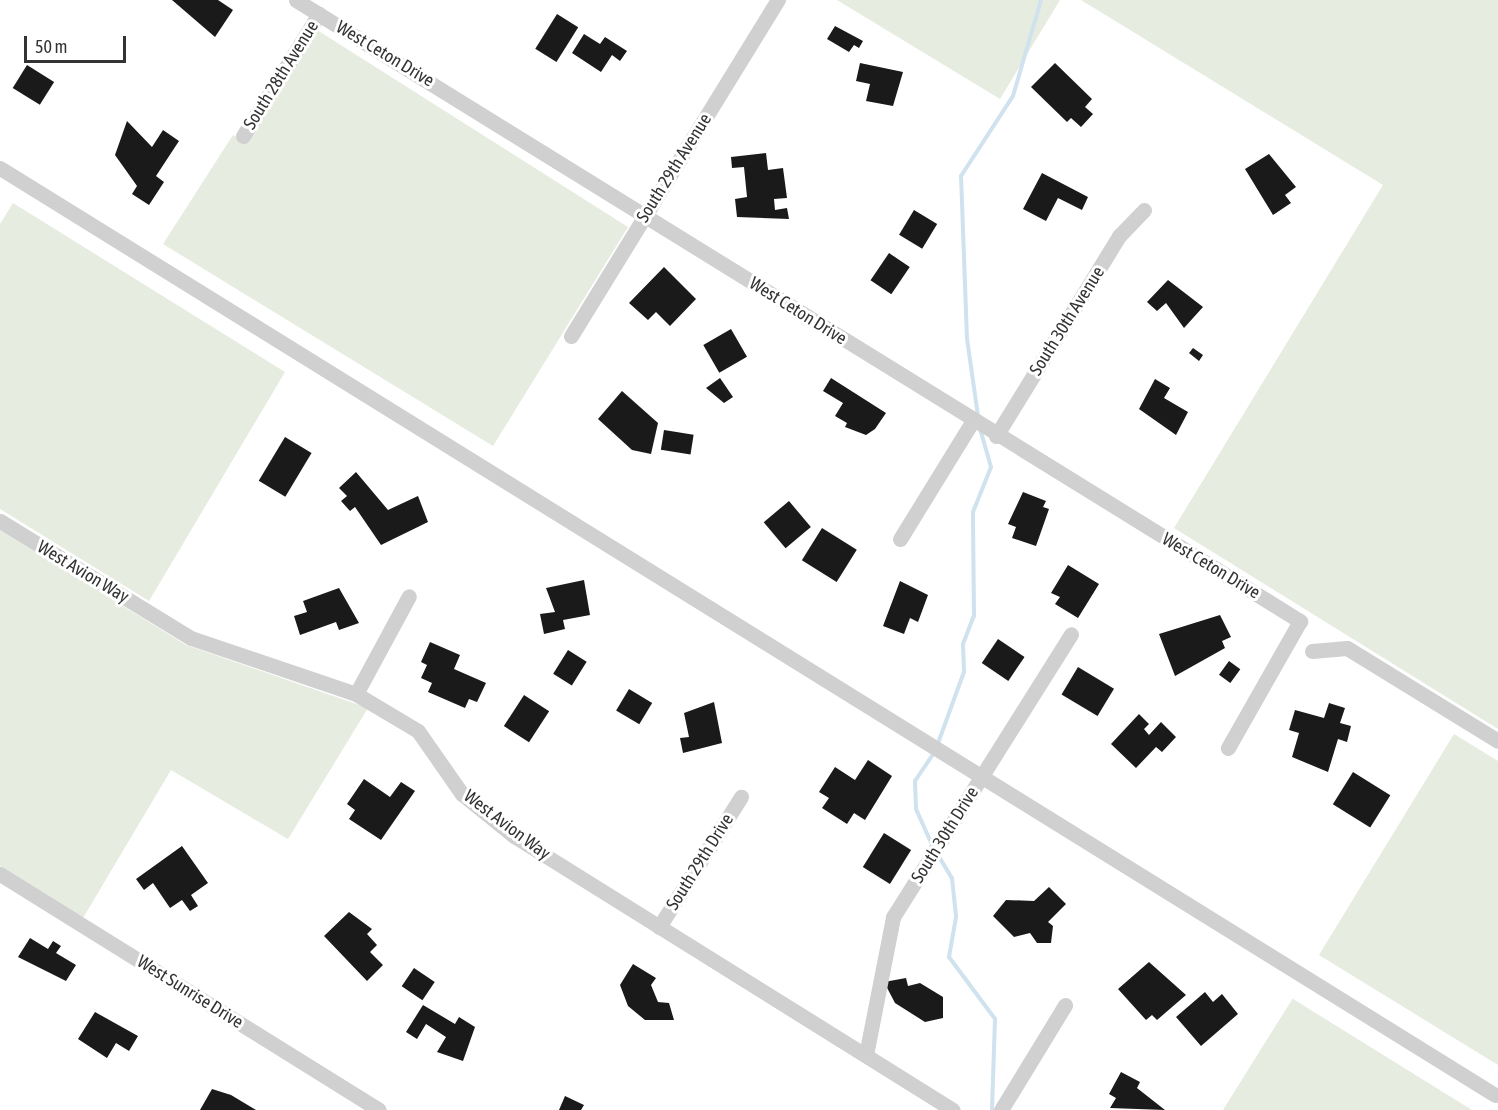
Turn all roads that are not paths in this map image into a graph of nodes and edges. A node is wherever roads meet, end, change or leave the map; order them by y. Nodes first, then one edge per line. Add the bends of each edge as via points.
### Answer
1 (296, 0) edge
2 (778, 0) edge
3 (319, 14) junction
4 (243, 136) dead end
5 (0, 168) edge
6 (1144, 210) dead end
7 (645, 214) junction
8 (571, 336) dead end
9 (972, 422) junction
10 (996, 436) junction
11 (0, 521) edge
12 (900, 539) dead end
13 (409, 596) dead end
14 (1071, 634) dead end
15 (1312, 651) dead end
16 (356, 694) junction
17 (1498, 741) edge
18 (1228, 748) dead end
19 (981, 777) junction
20 (741, 797) dead end
21 (0, 874) edge
22 (658, 927) junction
23 (1065, 1005) dead end
24 (866, 1055) junction
25 (1496, 1095) dead end
26 (379, 1110) edge
27 (953, 1110) edge
28 (1001, 1110) edge

1 - 3 street, West Ceton Drive
2 - 7 street, South 29th Avenue
3 - 4 street, South 28th Avenue
3 - 7 street, West Ceton Drive
5 - 19 street
6 - 10 street, South 30th Avenue via 1119,236
7 - 8 street, South 29th Avenue
7 - 9 street, West Ceton Drive
9 - 10 street, West Ceton Drive
9 - 12 street
10 - 18 street, West Ceton Drive via 1300,621
11 - 16 street, West Avion Way via 191,638
13 - 16 street
14 - 19 street, South 30th Drive
15 - 17 street via 1347,648
16 - 22 street, West Avion Way via 418,731 462,794 514,836
19 - 24 street, South 30th Drive via 893,917
19 - 25 street
20 - 22 street, South 29th Drive
21 - 26 street, West Sunrise Drive
22 - 24 street, West Avion Way
23 - 28 street
24 - 27 street, West Avion Way

